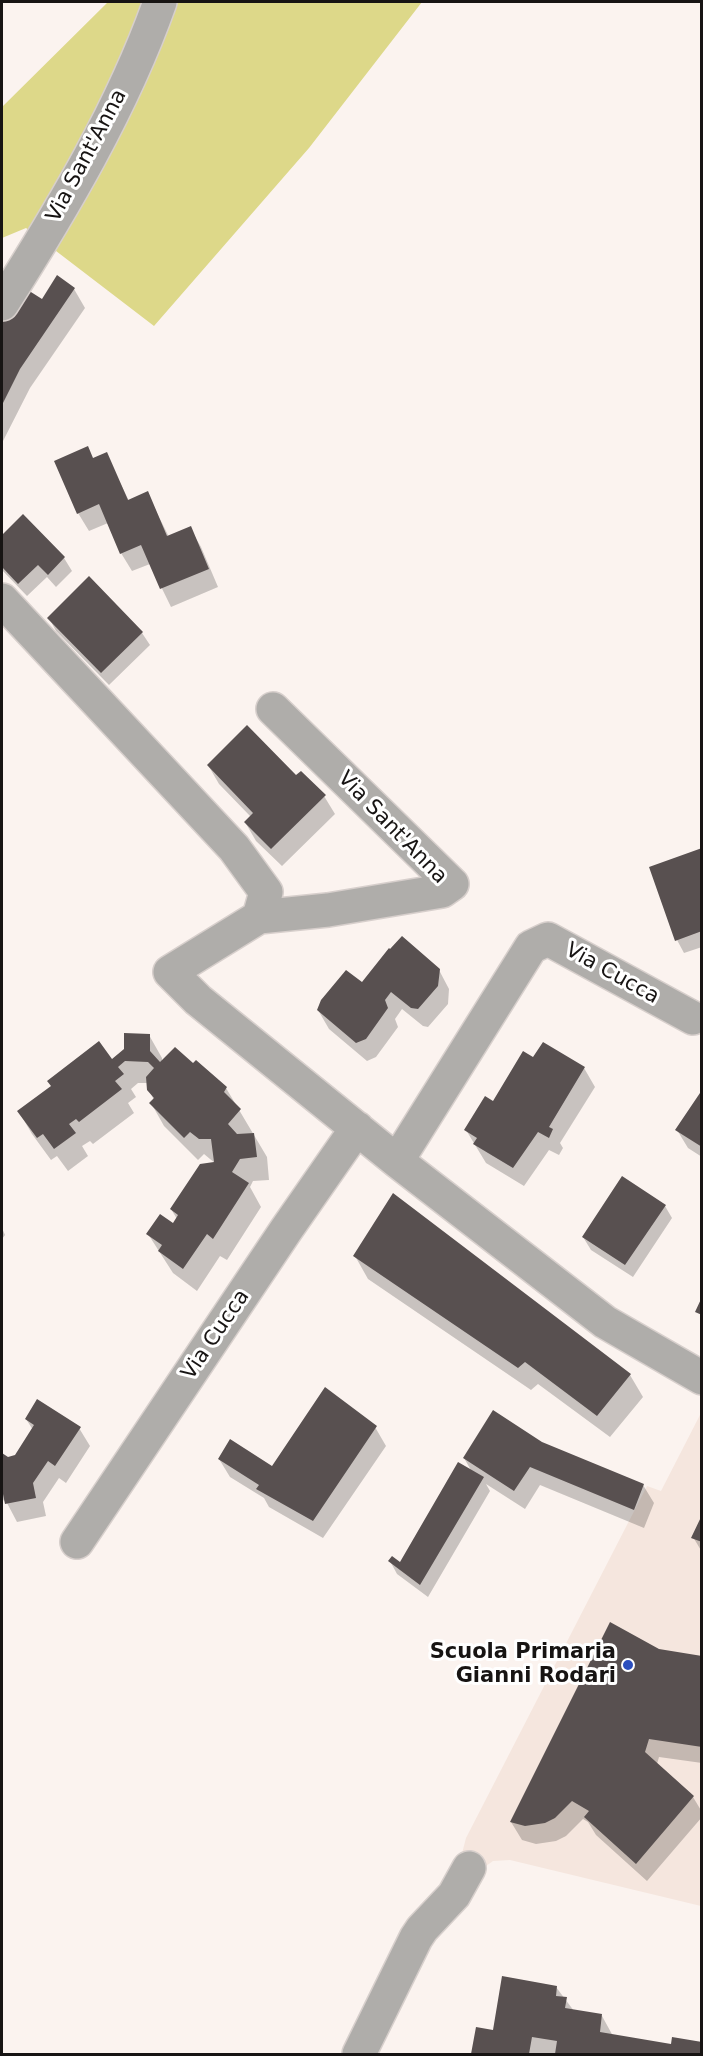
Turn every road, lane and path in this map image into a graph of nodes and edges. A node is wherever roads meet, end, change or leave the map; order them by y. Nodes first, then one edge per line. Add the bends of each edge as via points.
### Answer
1 (160, 2) edge
2 (2, 304) edge
3 (2, 600) edge
4 (273, 709) dead end
5 (259, 917) junction
6 (693, 1018) dead end
7 (357, 1128) junction
8 (397, 1161) junction
9 (702, 1378) edge
10 (77, 1542) dead end
11 (470, 1868) dead end
12 (359, 2055) edge

1 - 2 street, Via Sant'Anna via 99,141
3 - 5 street via 234,848 266,892
4 - 5 street, Via Sant'Anna via 452,884 442,891
5 - 7 street, Via Sant'Anna via 170,972 198,1000
6 - 8 street, Via Cucca via 548,939 539,943 531,947
7 - 8 street
7 - 10 street, Via Cucca
8 - 9 street via 605,1322
11 - 12 street via 454,1895 416,1938

